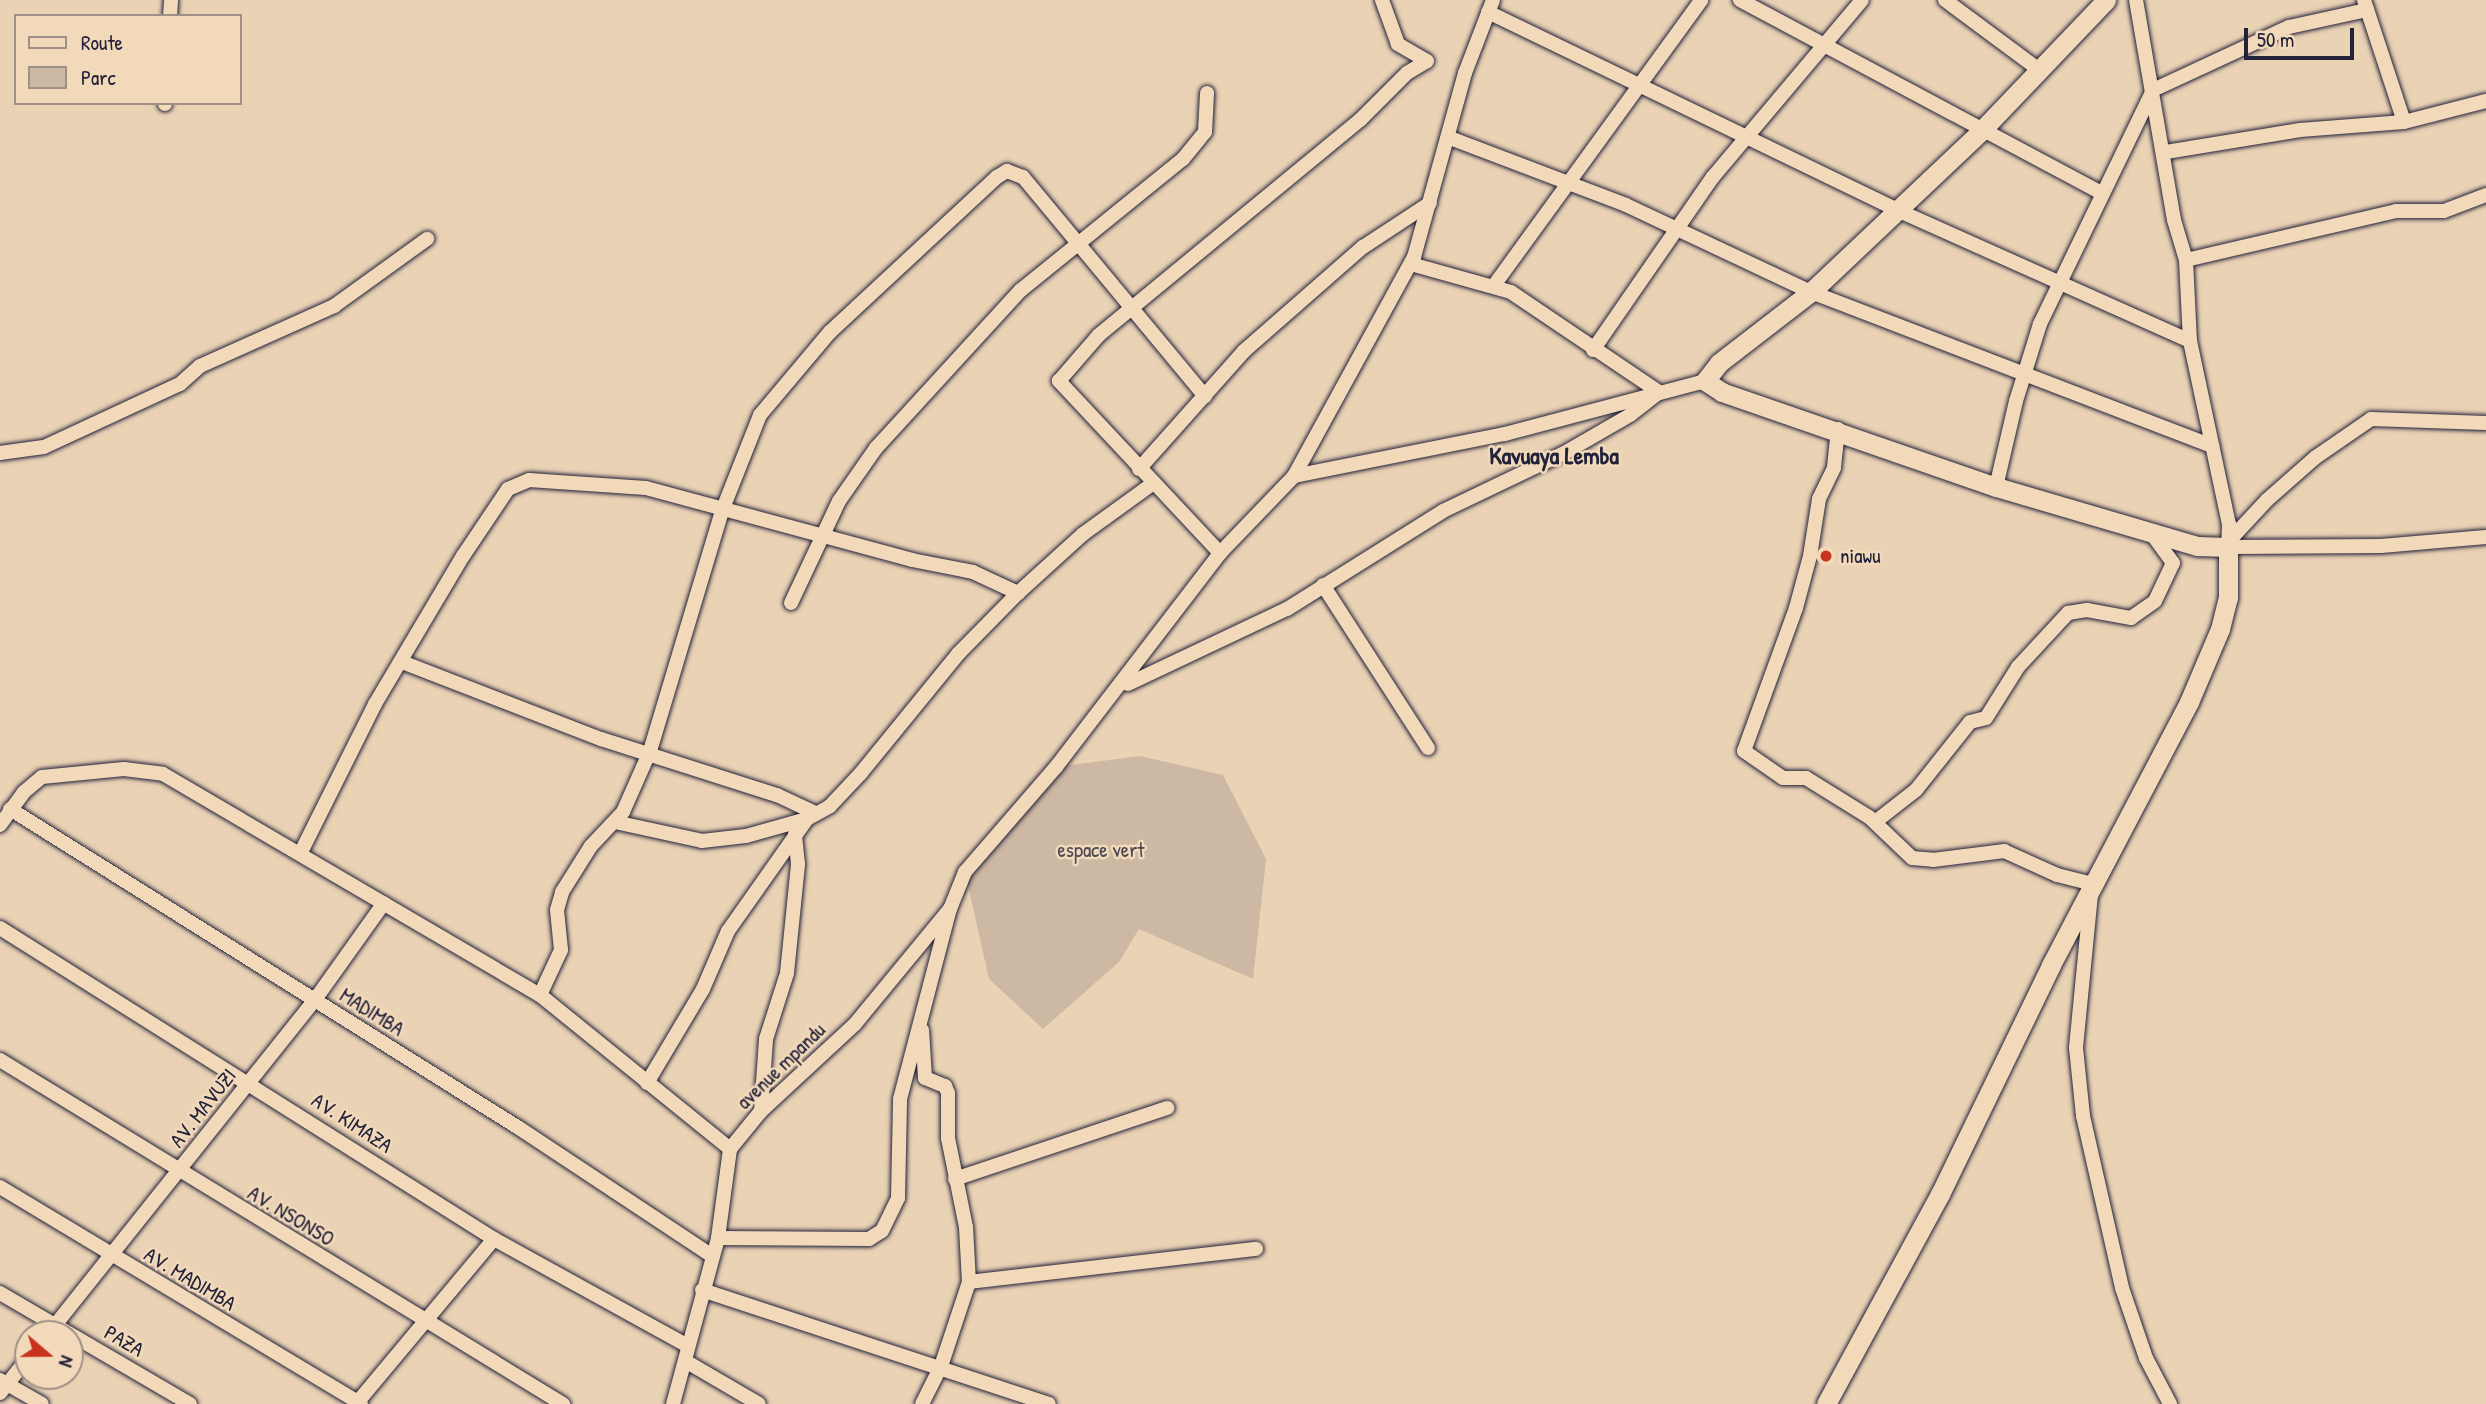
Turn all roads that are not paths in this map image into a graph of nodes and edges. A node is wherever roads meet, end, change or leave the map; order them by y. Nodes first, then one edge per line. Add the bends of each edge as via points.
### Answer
1 (1382, 0) edge
2 (1702, 0) edge
3 (1740, 0) edge
4 (1862, 0) edge
5 (1945, 0) edge
6 (2136, 0) edge
7 (2104, 1) edge
8 (2366, 5) edge
9 (1490, 6) edge
10 (1824, 44) junction
11 (2039, 69) junction
12 (1638, 85) junction
13 (2153, 90) junction
14 (1208, 93) dead end
15 (2486, 101) edge
16 (2404, 122) junction
17 (1981, 131) junction
18 (1748, 135) junction
19 (1450, 138) junction
20 (2166, 152) junction
21 (1566, 182) junction
22 (2101, 192) junction
23 (2486, 195) edge
24 (1430, 203) junction
25 (1897, 210) junction
26 (1677, 229) junction
27 (427, 239) dead end
28 (1075, 243) junction
29 (2186, 260) junction
30 (1411, 264) junction
31 (2056, 282) junction
32 (1495, 284) junction
33 (1811, 292) junction
34 (1131, 310) junction
35 (2190, 341) junction
36 (1593, 350) junction
37 (2023, 375) junction
38 (1705, 381) junction
39 (1659, 393) junction
40 (1205, 396) junction
41 (2486, 423) edge
42 (1838, 429) junction
43 (2212, 446) junction
44 (0, 453) edge
45 (1139, 469) junction
46 (1294, 476) junction
47 (1152, 484) junction
48 (1996, 487) junction
49 (722, 511) junction
50 (823, 534) junction
51 (2152, 534) junction
52 (2486, 537) edge
53 (2228, 544) junction
54 (1220, 553) junction
55 (1323, 585) junction
56 (1018, 593) junction
57 (791, 603) dead end
58 (402, 662) junction
59 (1128, 684) dead end
60 (1427, 748) dead end
61 (650, 751) junction
62 (10, 809) junction
63 (811, 816) junction
64 (615, 822) junction
65 (1875, 822) junction
66 (0, 825) edge
67 (795, 834) junction
68 (302, 852) junction
69 (2092, 884) junction
70 (384, 903) junction
71 (950, 909) junction
72 (0, 928) edge
73 (540, 995) junction
74 (314, 1001) junction
75 (920, 1018) junction
76 (0, 1060) edge
77 (250, 1082) junction
78 (647, 1083) junction
79 (1167, 1108) dead end
80 (761, 1111) junction
81 (730, 1149) junction
82 (178, 1172) junction
83 (955, 1179) junction
84 (0, 1187) edge
85 (718, 1238) junction
86 (494, 1239) junction
87 (1256, 1249) dead end
88 (710, 1255) junction
89 (110, 1256) junction
90 (969, 1282) junction
91 (702, 1290) junction
92 (0, 1293) edge
93 (38, 1320) edge
94 (60, 1320) edge
95 (425, 1321) junction
96 (686, 1345) junction
97 (84, 1347) edge
98 (687, 1362) junction
99 (941, 1366) junction
100 (14, 1373) edge
101 (2, 1386) edge
102 (358, 1403) edge
103 (42, 1404) edge
104 (190, 1404) edge
105 (563, 1404) edge
106 (673, 1404) edge
107 (759, 1404) edge
108 (922, 1404) edge
109 (1049, 1404) edge
110 (1826, 1404) edge
111 (2170, 1404) edge

1 - 34 street via 1398,44 1427,61 1407,73 1360,120
2 - 12 street
3 - 10 street
4 - 10 street
5 - 11 street
6 - 13 street
7 - 11 street
8 - 13 street via 2289,26
8 - 16 street
9 - 12 street
9 - 19 street via 1465,73
10 - 17 street
10 - 18 street
11 - 17 street
12 - 18 street
12 - 21 street
13 - 20 street
13 - 22 street
14 - 28 street via 1205,132 1183,159
15 - 16 street
16 - 20 street via 2282,133
17 - 22 street
17 - 25 street
18 - 25 street
18 - 26 street
19 - 21 street
19 - 24 street
20 - 29 street via 2174,220
21 - 26 street
21 - 32 street
22 - 31 street
23 - 29 street via 2444,211 2412,209 2364,217
24 - 30 street
24 - 40 street via 1363,247 1244,351
25 - 31 street
25 - 33 street
26 - 33 street
26 - 36 street
27 - 44 street via 334,306 200,366 180,384 44,446
28 - 34 street
28 - 49 street via 1023,177 1007,171 997,177 865,297 787,379 760,415
28 - 50 street via 968,342 876,448
29 - 35 street
30 - 32 street
30 - 46 street
31 - 35 street
31 - 37 street
32 - 36 street
33 - 37 street
33 - 38 street via 1719,363
34 - 40 street
34 - 45 street via 1079,354 1059,384
35 - 43 street via 2204,388
36 - 39 street
37 - 43 street
37 - 48 street
38 - 39 street
38 - 42 street via 1722,393
39 - 46 street via 1505,434
39 - 55 street via 1630,415 1443,510
40 - 45 street
41 - 53 street via 2371,419 2316,457
42 - 48 street
42 - 65 street via 1834,468 1819,499 1811,556 1796,608 1743,746 1761,766 1783,778 1812,781
43 - 53 street via 2229,524
45 - 47 street
46 - 54 street
47 - 54 street
47 - 56 street via 1083,534
48 - 51 street
49 - 50 street
49 - 58 street via 646,488 545,479 508,489
49 - 61 street
50 - 56 street via 973,572
50 - 57 street
51 - 53 street via 2213,550
51 - 65 street via 2173,564 2155,601 2131,618 2087,610 2068,613 2018,667 1986,718 1970,722 1916,790
52 - 53 street via 2381,546
53 - 69 street via 2228,598 2204,669
54 - 71 street via 1056,767 973,858
55 - 59 street via 1240,634
55 - 60 street
56 - 63 street via 958,654 830,806
58 - 61 street via 601,739
58 - 68 street via 358,737
61 - 63 street via 767,791
61 - 64 street
62 - 66 street
62 - 68 street via 42,778 149,769
62 - 74 street, MADIMBA
63 - 64 street via 746,836 702,841
63 - 67 street
64 - 73 street via 591,846 562,892 557,910 561,950
65 - 69 street via 1912,858 1933,860 2004,851 2057,875
67 - 78 street via 728,931 703,989
67 - 80 street via 798,864 787,973 766,1039
68 - 70 street
69 - 110 street via 1940,1194
69 - 111 street via 2076,1048 2083,1116 2122,1288 2146,1358
70 - 73 street
70 - 74 street, AV. MAVUZI
71 - 75 street
71 - 80 street, avenue mpandu via 855,1024
72 - 77 street, AV. KIMAZA
73 - 78 street
74 - 77 street, AV. MAVUZI
74 - 88 street, MADIMBA via 584,1169
75 - 83 street via 925,1078 946,1086 948,1093 948,1138
75 - 85 street via 900,1099 898,1198 882,1231 855,1240
76 - 82 street, AV. NSONSO
77 - 82 street, AV. MAVUZI
77 - 86 street, AV. KIMAZA
78 - 81 street
79 - 83 street
80 - 81 street, avenue mpandu
81 - 85 street
82 - 89 street, AV. MAVUZI
82 - 95 street, AV. NSONSO
83 - 90 street
84 - 89 street, AV. MADIMBA
85 - 88 street
86 - 95 street
86 - 96 street, AV. KIMAZA
87 - 90 street
88 - 91 street
89 - 94 street, AV. MAVUZI
89 - 102 street, AV. MADIMBA
90 - 99 street
91 - 96 street
91 - 99 street
92 - 93 street, PAZA
95 - 102 street
95 - 105 street, AV. NSONSO
96 - 98 street
97 - 104 street, PAZA
98 - 106 street
98 - 107 street
99 - 108 street
99 - 109 street
100 - 101 street
101 - 103 street

